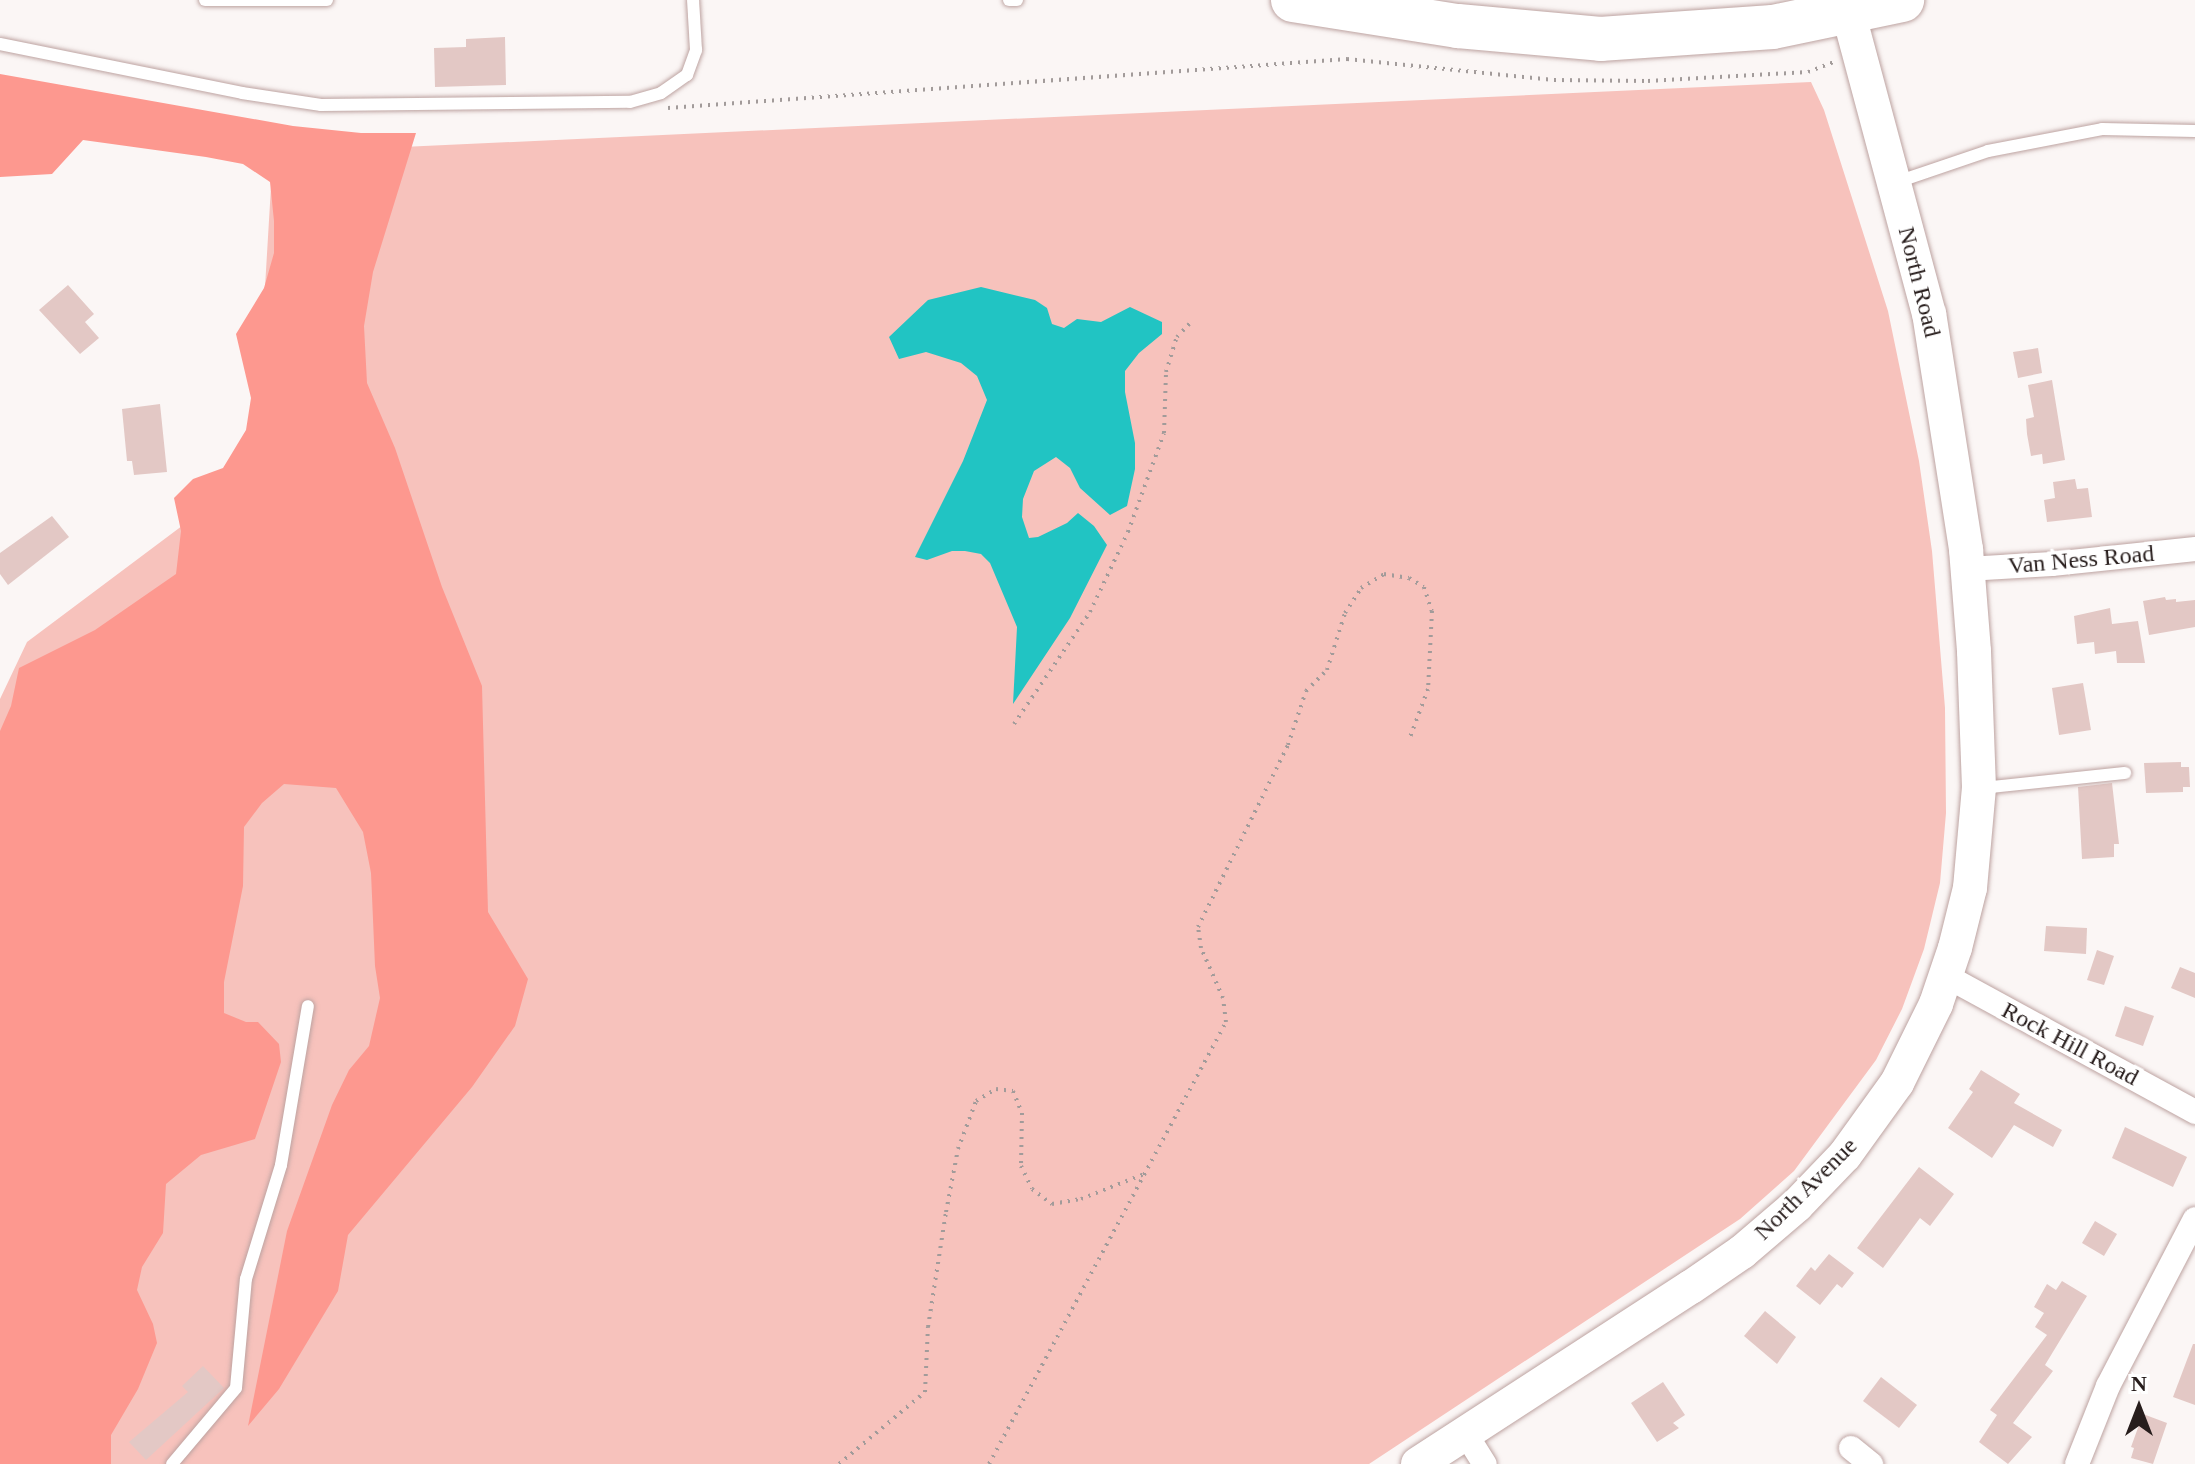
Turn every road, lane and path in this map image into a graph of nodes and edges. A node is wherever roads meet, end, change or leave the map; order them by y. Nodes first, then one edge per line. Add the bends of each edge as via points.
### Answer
1 (205, 0) edge
2 (327, 0) edge
3 (693, 0) edge
4 (1009, 0) edge
5 (1017, 0) edge
6 (1293, 0) edge
7 (1902, 0) edge
8 (1847, 7) edge
9 (0, 44) edge
10 (1808, 72) dead end
11 (664, 108) dead end
12 (2195, 131) edge
13 (1894, 183) junction
14 (1190, 323) dead end
15 (2195, 549) edge
16 (1967, 569) junction
17 (1014, 724) dead end
18 (1409, 740) dead end
19 (2125, 773) dead end
20 (1979, 788) junction
21 (1946, 976) junction
22 (308, 1006) dead end
23 (2195, 1112) edge
24 (1148, 1172) junction
25 (2195, 1219) edge
26 (1464, 1431) junction
27 (1851, 1448) dead end
28 (172, 1464) edge
29 (839, 1464) edge
30 (989, 1464) edge
31 (1418, 1464) edge
32 (1485, 1464) edge
33 (1871, 1464) edge
34 (2077, 1464) edge

1 - 2 lane
3 - 9 lane via 696,50 687,75 661,93 630,102 321,105
4 - 5 lane
6 - 8 highway via 1458,26 1600,39 1773,27
7 - 8 highway
8 - 13 main road, North Road
10 - 11 path via 1554,80 1347,59
12 - 13 lane via 2102,129 1988,151
13 - 16 main road, North Road via 1935,341
14 - 17 path via 1177,337 1166,372 1164,433 1128,532 1090,612
15 - 16 street, Van Ness Road
16 - 20 main road, North Avenue
18 - 24 path via 1428,689 1432,611 1424,587 1384,574 1361,588 1345,613 1327,670 1306,691 1288,745 1198,927 1226,1022
19 - 20 lane
20 - 21 main road, North Avenue via 1970,888
21 - 23 street, Rock Hill Road
21 - 26 main road, North Avenue via 1912,1056 1882,1106 1845,1155 1787,1214 1691,1287
22 - 28 lane via 281,1165 246,1279 236,1388
24 - 29 path via 1081,1199 1052,1204 1032,1189 1021,1166 1022,1113 1013,1091 996,1089 976,1101 958,1149 946,1212 928,1327 925,1392
24 - 30 path
25 - 34 street via 2108,1386
26 - 31 main road, North Avenue
26 - 32 street
27 - 33 street

